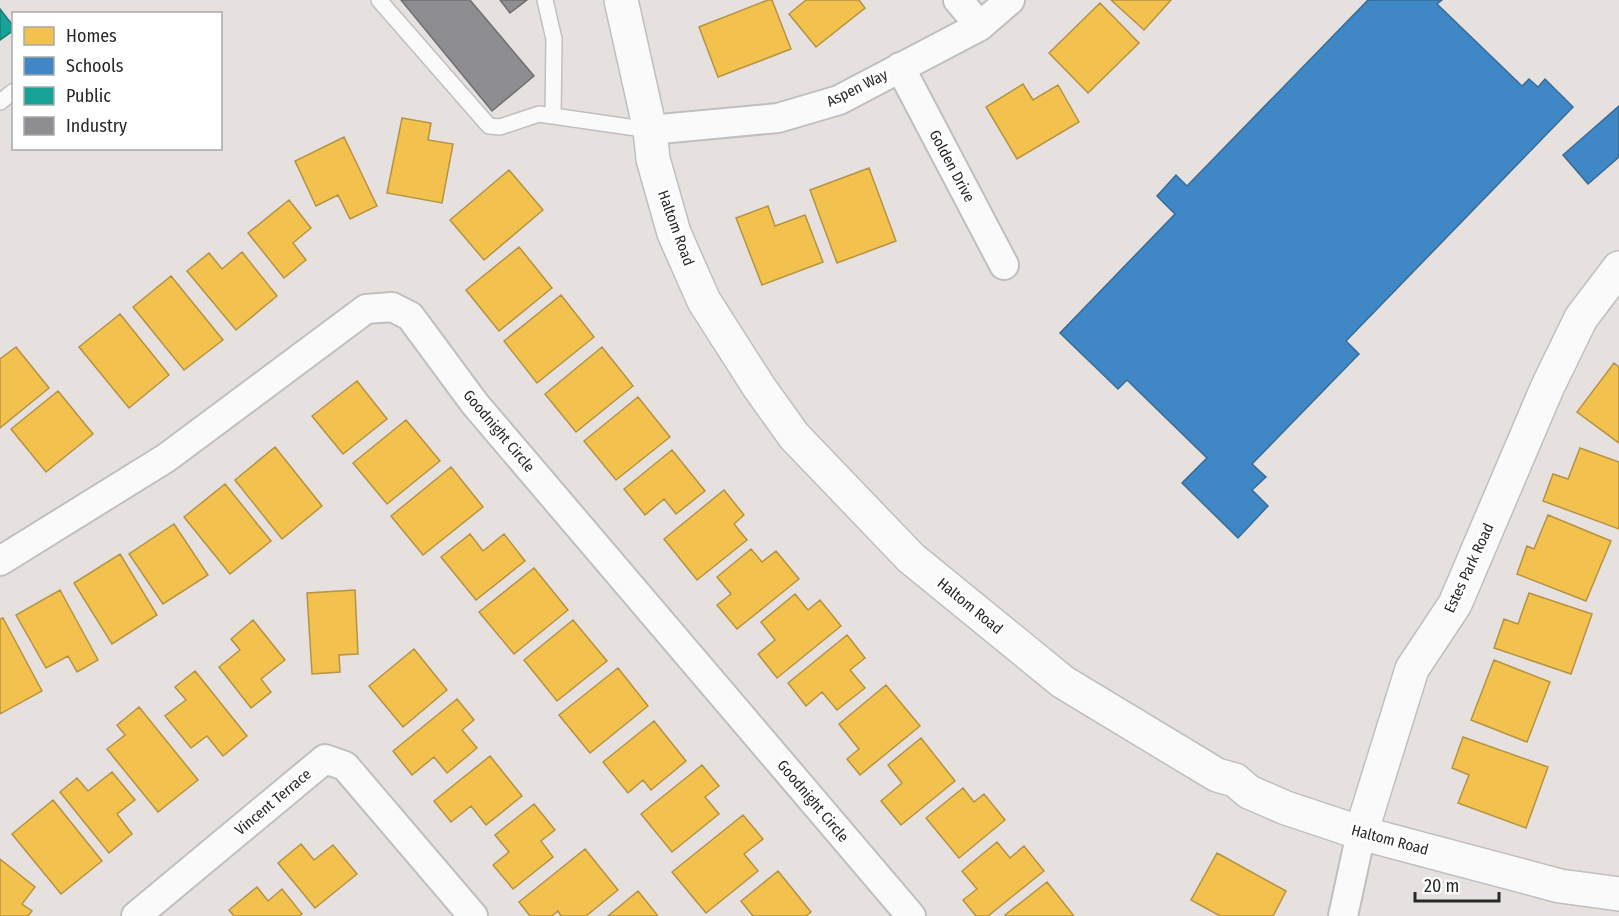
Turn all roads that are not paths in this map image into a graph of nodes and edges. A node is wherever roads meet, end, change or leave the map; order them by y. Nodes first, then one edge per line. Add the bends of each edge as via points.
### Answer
1 (379, 0) edge
2 (545, 0) edge
3 (621, 0) edge
4 (958, 0) edge
5 (1010, 0) edge
6 (980, 26) junction
7 (900, 67) junction
8 (12, 93) edge
9 (0, 102) edge
10 (553, 116) junction
11 (650, 130) junction
12 (1004, 264) dead end
13 (1619, 268) edge
14 (0, 561) edge
15 (1361, 833) junction
16 (1619, 894) edge
17 (136, 916) edge
18 (473, 916) edge
19 (911, 916) edge
20 (1343, 916) edge

1 - 10 lane via 489,126 500,127 539,114
2 - 10 lane via 554,39
3 - 11 main road, Haltom Road
4 - 6 street
5 - 6 street, Aspen Way
6 - 7 street, Aspen Way
7 - 11 street, Aspen Way via 839,100 778,118
7 - 12 street, Golden Drive
8 - 9 lane
10 - 11 lane
11 - 15 main road, Haltom Road via 653,159 674,233 704,301 794,436 911,558 1063,682 1217,775 1235,780 1249,792
13 - 15 main road, Estes Park Road via 1581,318 1455,604 1412,669
14 - 19 street, Goodnight Circle via 166,458 366,309 392,307 410,316 475,404
15 - 16 main road, Haltom Road via 1560,886
15 - 20 street, Estes Park Road
17 - 18 street, Vincent Terrace via 325,759 345,766

